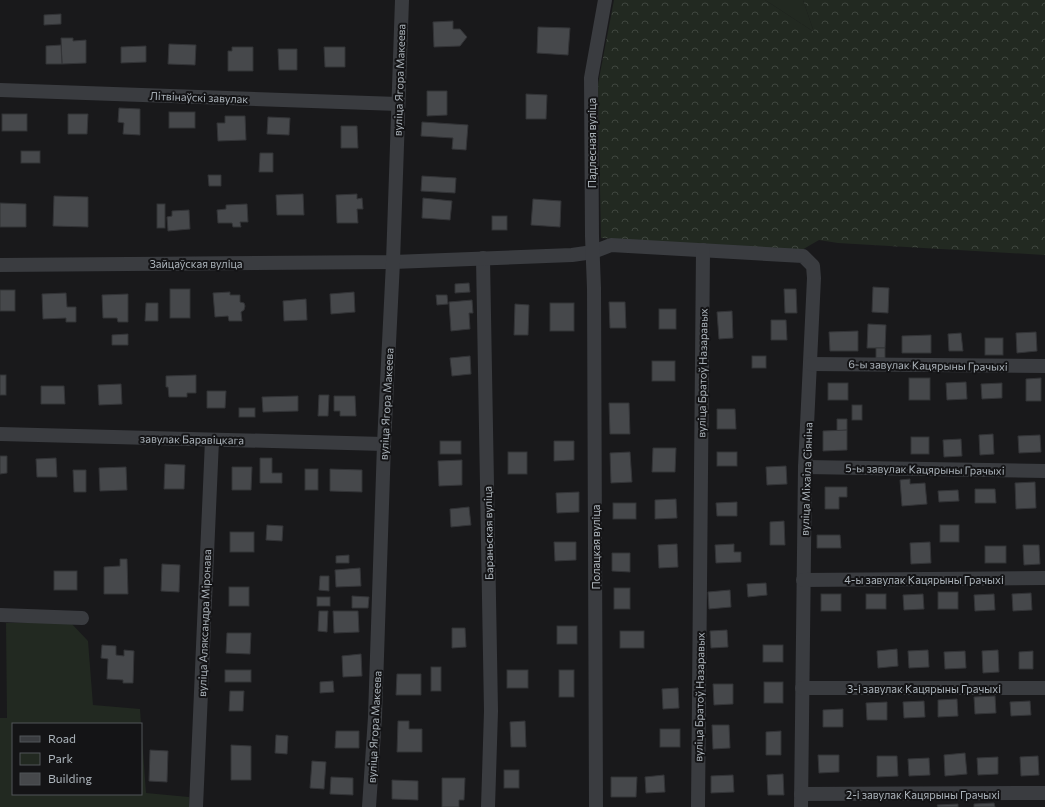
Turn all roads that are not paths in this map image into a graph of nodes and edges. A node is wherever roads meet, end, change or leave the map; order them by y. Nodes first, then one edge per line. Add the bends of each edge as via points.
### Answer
1 (402, 0) edge
2 (606, 0) edge
3 (0, 90) edge
4 (398, 104) junction
5 (703, 250) junction
6 (593, 252) junction
7 (483, 258) junction
8 (393, 262) junction
9 (0, 265) edge
10 (594, 288) joint
11 (811, 364) junction
12 (1045, 366) edge
13 (0, 434) edge
14 (212, 440) junction
15 (384, 444) junction
16 (805, 467) junction
17 (1045, 471) edge
18 (1045, 578) edge
19 (803, 580) junction
20 (0, 615) edge
21 (82, 618) dead end
22 (802, 688) junction
23 (1045, 688) edge
24 (1045, 793) edge
25 (801, 801) edge
26 (196, 807) edge
27 (369, 807) edge
28 (488, 807) edge
29 (596, 807) edge
30 (698, 807) edge

1 - 4 street, вуліца Ягора Макеева
2 - 6 street, Падлесная вуліца via 591,78
3 - 4 street, Літвінаўскі завулак
4 - 8 street, вуліца Ягора Макеева
5 - 6 street via 611,245
5 - 11 street, вуліца Міхаіла Сіяніна via 803,256 813,266
5 - 30 street, вуліца Братоў Назаравых
6 - 7 street
6 - 10 street, Падлесная вуліца
7 - 8 street
7 - 28 street, Бараньская вуліца via 491,711
8 - 9 street, Зайцаўская вуліца
8 - 15 street, вуліца Ягора Макеева
10 - 29 street, Полацкая вуліца
11 - 12 street, 6-ы завулак Кацярыны Грачыхі
11 - 16 street, вуліца Міхаіла Сіяніна
13 - 14 street, завулак Баравіцкага
14 - 15 street, завулак Баравіцкага
14 - 26 street, вуліца Аляксандра Міронава
15 - 27 street, вуліца Ягора Макеева via 375,718
16 - 17 street, 5-ы завулак Кацярыны Грачыхі
16 - 19 street, вуліца Міхаіла Сіяніна
18 - 19 street, 4-ы завулак Кацярыны Грачыхі
19 - 22 street, вуліца Міхаіла Сіяніна
20 - 21 street
22 - 23 street, 3-і завулак Кацярыны Грачыхі
22 - 25 street, вуліца Міхаіла Сіяніна
24 - 25 street, 2-і завулак Кацярыны Грачыхі

